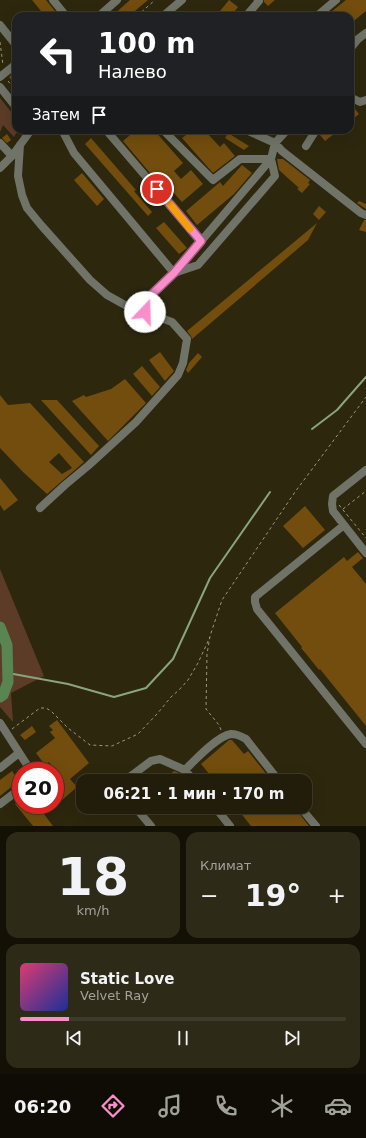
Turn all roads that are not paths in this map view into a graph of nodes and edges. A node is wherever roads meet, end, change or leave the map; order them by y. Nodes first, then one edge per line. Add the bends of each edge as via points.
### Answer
1 (53, 0) edge
2 (117, 0) edge
3 (182, 0) edge
4 (258, 0) edge
5 (336, 0) edge
6 (63, 12) edge
7 (104, 12) edge
8 (168, 12) edge
9 (249, 12) edge
10 (322, 12) edge
11 (1, 27) edge
12 (366, 33) edge
13 (12, 40) edge
14 (354, 44) edge
15 (12, 67) edge
16 (2, 75) edge
17 (0, 87) edge
18 (354, 99) edge
19 (12, 100) edge
20 (366, 100) edge
21 (28, 134) edge
22 (64, 134) edge
23 (109, 134) edge
24 (167, 134) edge
25 (255, 134) edge
26 (283, 134) edge
27 (314, 134) edge
28 (0, 143) edge
29 (275, 143) junction
30 (20, 145) junction
31 (306, 146) dead end
32 (12, 156) junction
33 (271, 159) junction
34 (0, 168) edge
35 (366, 215) edge
36 (201, 241) junction
37 (174, 273) junction
38 (145, 312) junction
39 (366, 470) edge
40 (40, 508) dead end
41 (344, 525) junction
42 (366, 553) edge
43 (0, 723) edge
44 (366, 744) edge
45 (19, 753) junction
46 (25, 762) edge
47 (0, 768) edge
48 (185, 770) junction
49 (134, 774) edge
50 (188, 774) edge
51 (274, 774) edge
52 (12, 795) edge
53 (0, 804) edge
54 (141, 814) edge
55 (221, 814) edge
56 (306, 814) edge
57 (151, 826) edge
58 (230, 826) edge
59 (316, 826) edge

1 - 6 street
2 - 7 street
3 - 8 street
4 - 9 street
5 - 10 street
11 - 13 street
12 - 14 street
15 - 16 street
17 - 19 street
18 - 20 street via 360,102
21 - 30 street
22 - 37 street via 74,153
23 - 36 street
24 - 33 street via 213,180 240,159
25 - 29 street
26 - 29 street
27 - 31 street
28 - 32 street
29 - 33 street
29 - 35 street via 282,152
30 - 32 street
30 - 38 street via 18,176 28,208 90,280 107,295
32 - 34 street
33 - 36 street
33 - 37 street via 275,176 224,236 198,266
36 - 37 street
37 - 38 street via 150,296
38 - 40 street via 172,322 187,339 183,363 178,374 136,422
39 - 41 street via 333,496 334,511
41 - 42 street
41 - 44 street via 255,597 255,602 257,609
43 - 45 street
45 - 46 street
45 - 47 street
48 - 49 street via 160,759 151,761
48 - 50 street
48 - 51 street via 223,736 232,734 246,739
52 - 53 street
54 - 57 street
55 - 58 street
56 - 59 street

